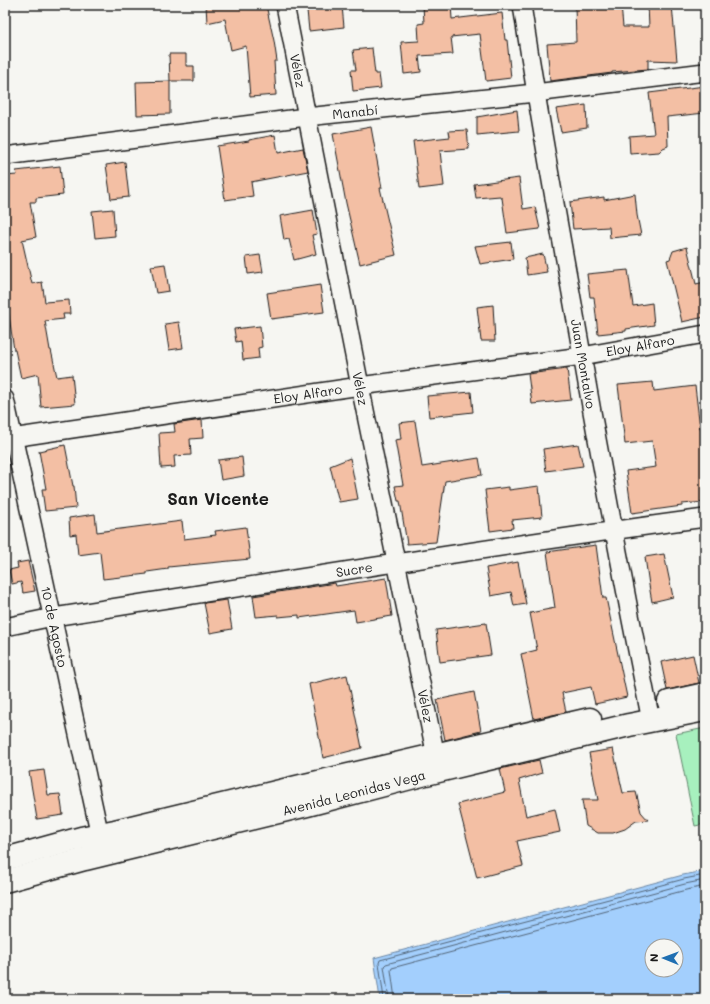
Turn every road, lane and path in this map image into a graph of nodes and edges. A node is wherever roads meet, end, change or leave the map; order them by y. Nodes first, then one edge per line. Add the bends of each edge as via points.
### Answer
1 (285, 5) edge
2 (522, 5) edge
3 (705, 72) edge
4 (535, 93) junction
5 (306, 117) junction
6 (5, 156) edge
7 (705, 334) edge
8 (582, 356) junction
9 (360, 386) junction
10 (5, 399) edge
11 (9, 439) edge
12 (705, 518) edge
13 (614, 530) junction
14 (397, 563) junction
15 (53, 617) junction
16 (5, 627) edge
17 (705, 694) edge
18 (705, 710) edge
19 (649, 714) junction
20 (438, 763) junction
21 (99, 834) junction
22 (104, 855) junction
23 (5, 859) edge
24 (5, 882) edge

1 - 5 street, Vélez
2 - 4 street, Juan Montalvo
3 - 4 street, Manabí
4 - 5 street, Manabí
4 - 8 street, Juan Montalvo
5 - 6 street, Manabí
5 - 9 street, Vélez
7 - 8 street, Eloy Alfaro
8 - 9 street, Eloy Alfaro
8 - 13 street, Juan Montalvo
9 - 11 street, Eloy Alfaro
9 - 14 street, Vélez
10 - 11 street, 10 de Agosto
11 - 15 street, 10 de Agosto
12 - 13 street, Sucre
13 - 14 street, Sucre
13 - 19 street, Juan Montalvo
14 - 15 street, Sucre
14 - 20 street, Vélez
15 - 16 street, Sucre
15 - 21 street, 10 de Agosto
17 - 19 highway, Avenida Leonidas Vega
18 - 19 highway, Avenida Leonidas Vega
19 - 20 highway, Avenida Leonidas Vega
20 - 21 highway, Avenida Leonidas Vega via 301,786
20 - 22 highway, Avenida Leonidas Vega via 307,806
21 - 22 street, 10 de Agosto
21 - 23 highway, Avenida Leonidas Vega
22 - 24 highway, Avenida Leonidas Vega

